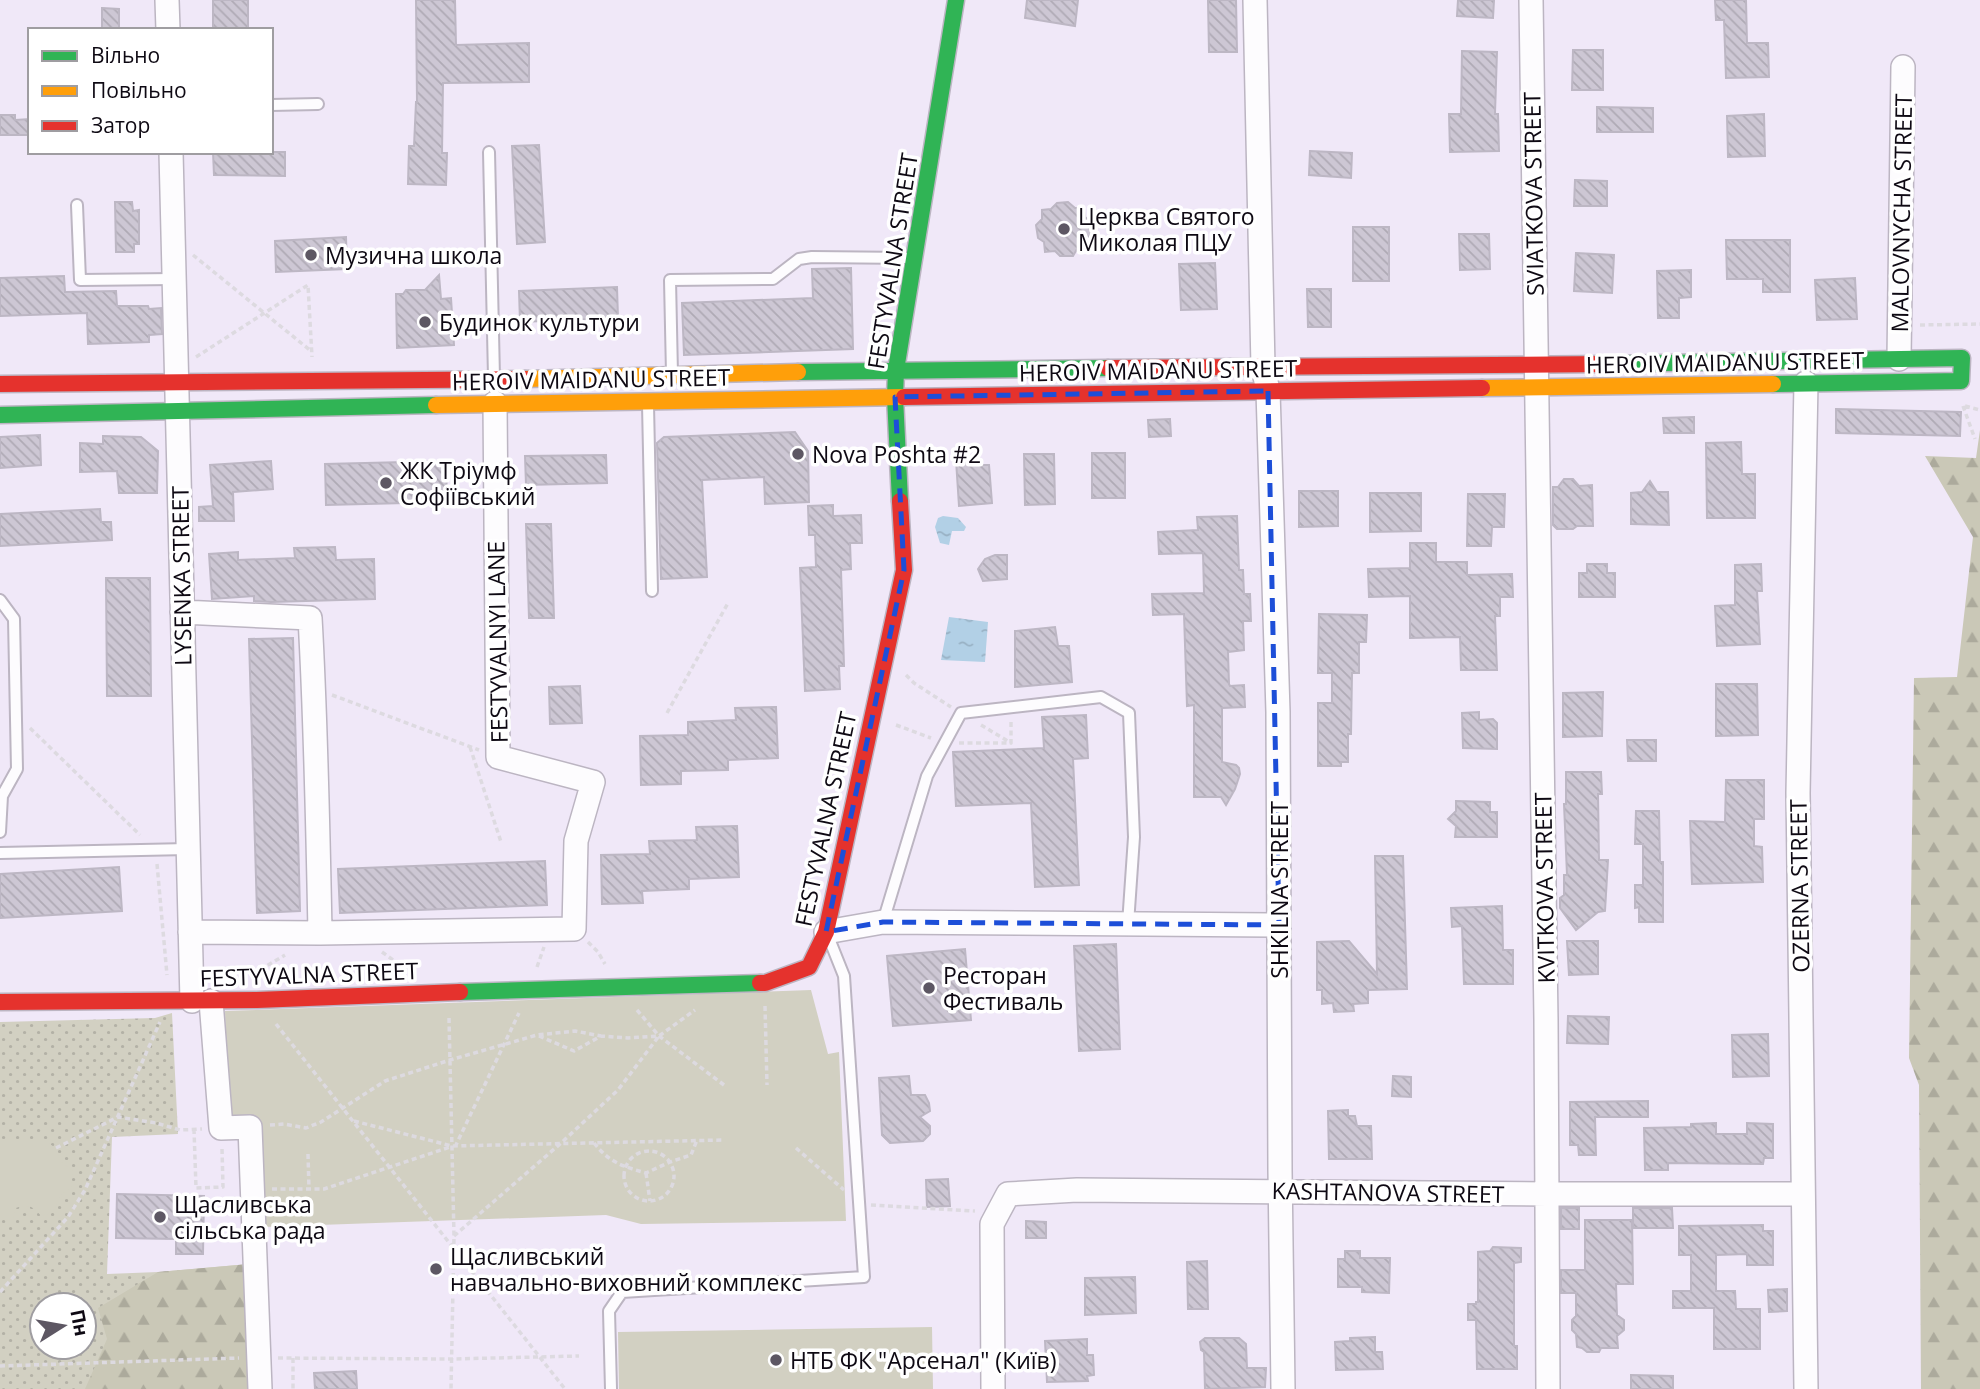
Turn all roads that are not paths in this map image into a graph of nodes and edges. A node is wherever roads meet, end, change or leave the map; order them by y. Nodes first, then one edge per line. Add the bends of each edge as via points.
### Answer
1 (167, 0) edge
2 (956, 0) edge
3 (1255, 0) edge
4 (1531, 0) edge
5 (168, 28) edge
6 (1903, 67) dead end
7 (318, 104) dead end
8 (273, 105) edge
9 (489, 152) dead end
10 (171, 154) edge
11 (77, 205) dead end
12 (914, 258) junction
13 (174, 279) junction
14 (1899, 359) junction
15 (1263, 368) junction
16 (896, 370) junction
17 (1535, 376) junction
18 (672, 377) junction
19 (495, 380) junction
20 (1806, 383) junction
21 (0, 384) edge
22 (177, 384) junction
23 (1268, 391) junction
24 (895, 397) junction
25 (648, 401) junction
26 (495, 404) junction
27 (177, 410) junction
28 (0, 415) edge
29 (652, 591) dead end
30 (0, 600) edge
31 (182, 611) junction
32 (0, 832) edge
33 (188, 849) junction
34 (0, 853) edge
35 (883, 922) junction
36 (1128, 924) junction
37 (1279, 925) junction
38 (190, 932) junction
39 (826, 932) junction
40 (320, 933) junction
41 (191, 1001) junction
42 (0, 1002) edge
43 (1281, 1191) junction
44 (1547, 1194) junction
45 (1803, 1194) junction
46 (260, 1389) edge
47 (611, 1389) edge
48 (993, 1389) edge
49 (1283, 1389) edge
50 (1548, 1389) edge
51 (1807, 1389) edge

1 - 5 street
2 - 12 street, FESTYVALNA STREET
3 - 15 street, SHKILNA STREET
4 - 17 street, SVIATKOVA STREET
6 - 14 street, MALOVNYCHA STREET
7 - 8 lane
9 - 19 lane, HEROIV MAIDANU STREET
10 - 13 street, LYSENKA STREET
11 - 13 lane via 80,280
12 - 16 street, FESTYVALNA STREET
12 - 18 lane via 812,257 799,259 773,279 670,279
13 - 22 street, LYSENKA STREET
14 - 17 street, HEROIV MAIDANU STREET
14 - 20 street, HEROIV MAIDANU STREET via 1962,359 1961,381
15 - 16 street, HEROIV MAIDANU STREET
15 - 17 street, HEROIV MAIDANU STREET
15 - 23 street, SHKILNA STREET
16 - 18 street, HEROIV MAIDANU STREET
16 - 24 street, FESTYVALNA STREET
17 - 20 street, HEROIV MAIDANU STREET
17 - 23 street, HEROIV MAIDANU STREET
17 - 44 street, KVITKOVA STREET
18 - 19 street, HEROIV MAIDANU STREET
19 - 22 street, HEROIV MAIDANU STREET
20 - 45 street, OZERNA STREET via 1798,793
21 - 22 street, HEROIV MAIDANU STREET
22 - 27 street, LYSENKA STREET
23 - 24 street, HEROIV MAIDANU STREET
23 - 37 street, SHKILNA STREET
24 - 25 street, HEROIV MAIDANU STREET
24 - 39 street, FESTYVALNA STREET via 904,570
25 - 26 street, HEROIV MAIDANU STREET
25 - 29 lane
26 - 27 street, HEROIV MAIDANU STREET
26 - 40 street, FESTYVALNYI LANE via 498,757 593,782 576,841 574,929
27 - 28 street, HEROIV MAIDANU STREET
27 - 31 street, LYSENKA STREET
30 - 32 lane via 14,619 17,769 2,796
31 - 33 street, LYSENKA STREET
31 - 40 street via 310,618
33 - 34 lane
33 - 38 street, LYSENKA STREET
35 - 36 street
35 - 36 lane via 927,776 961,713 1101,696 1129,713 1134,836
35 - 39 street
36 - 37 street
37 - 43 street, SHKILNA STREET
38 - 40 street
38 - 41 street, LYSENKA STREET
39 - 41 street, FESTYVALNA STREET via 809,967 765,983
39 - 47 lane via 844,976 864,1277 622,1292 609,1311
41 - 42 street, FESTYVALNA STREET
41 - 46 street, LYSENKA STREET via 221,1128 250,1127
43 - 44 street, KASHTANOVA STREET
43 - 48 street, KASHTANOVA STREET via 1008,1194 995,1218
43 - 49 street, SHKILNA STREET
44 - 45 street, KASHTANOVA STREET
44 - 50 street, KVITKOVA STREET
45 - 51 street, OZERNA STREET

